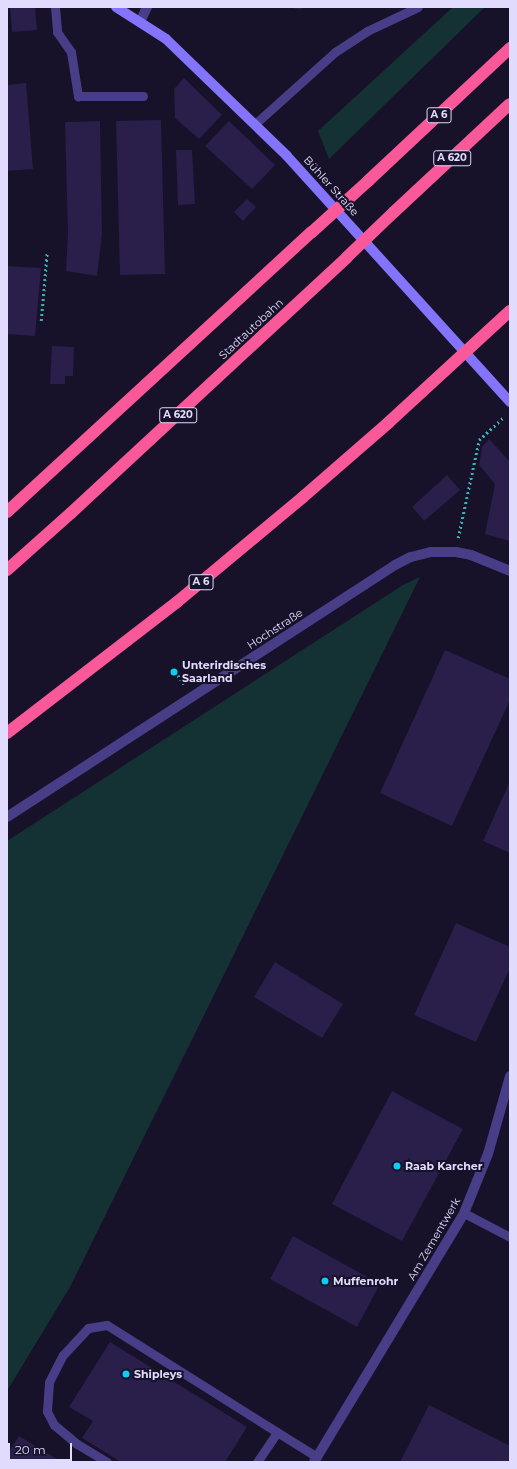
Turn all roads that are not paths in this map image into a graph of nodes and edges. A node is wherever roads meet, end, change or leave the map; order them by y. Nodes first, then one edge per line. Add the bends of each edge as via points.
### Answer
1 (55, 7) edge
2 (116, 7) edge
3 (147, 7) edge
4 (418, 7) edge
5 (140, 22) junction
6 (510, 48) edge
7 (143, 96) dead end
8 (510, 104) edge
9 (255, 124) junction
10 (510, 311) edge
11 (509, 398) edge
12 (7, 512) edge
13 (7, 570) edge
14 (510, 571) edge
15 (7, 733) edge
16 (7, 817) edge
17 (510, 1076) edge
18 (464, 1213) junction
19 (510, 1238) edge
20 (276, 1432) junction
21 (315, 1459) edge
22 (107, 1462) edge
23 (257, 1462) edge

1 - 7 lane via 57,32 71,52 78,96
2 - 5 main road, Bühler Straße
3 - 5 street
4 - 9 lane via 367,31 335,52
5 - 9 main road, Bühler Straße via 166,39
6 - 12 highway, A 6, bridge
8 - 13 highway, Stadtautobahn / A 620, bridge
9 - 11 main road, Bühler Straße via 288,156
10 - 15 highway, A 6, bridge via 303,497 177,602
14 - 16 street, Hochstraße via 471,555 456,552 431,552 395,565
17 - 18 street, Am Zementwerk via 488,1154
18 - 19 lane
18 - 21 street, Am Zementwerk
20 - 21 lane
20 - 22 lane via 107,1324 88,1328 63,1355 49,1382 47,1411 54,1425 77,1444
20 - 23 lane

